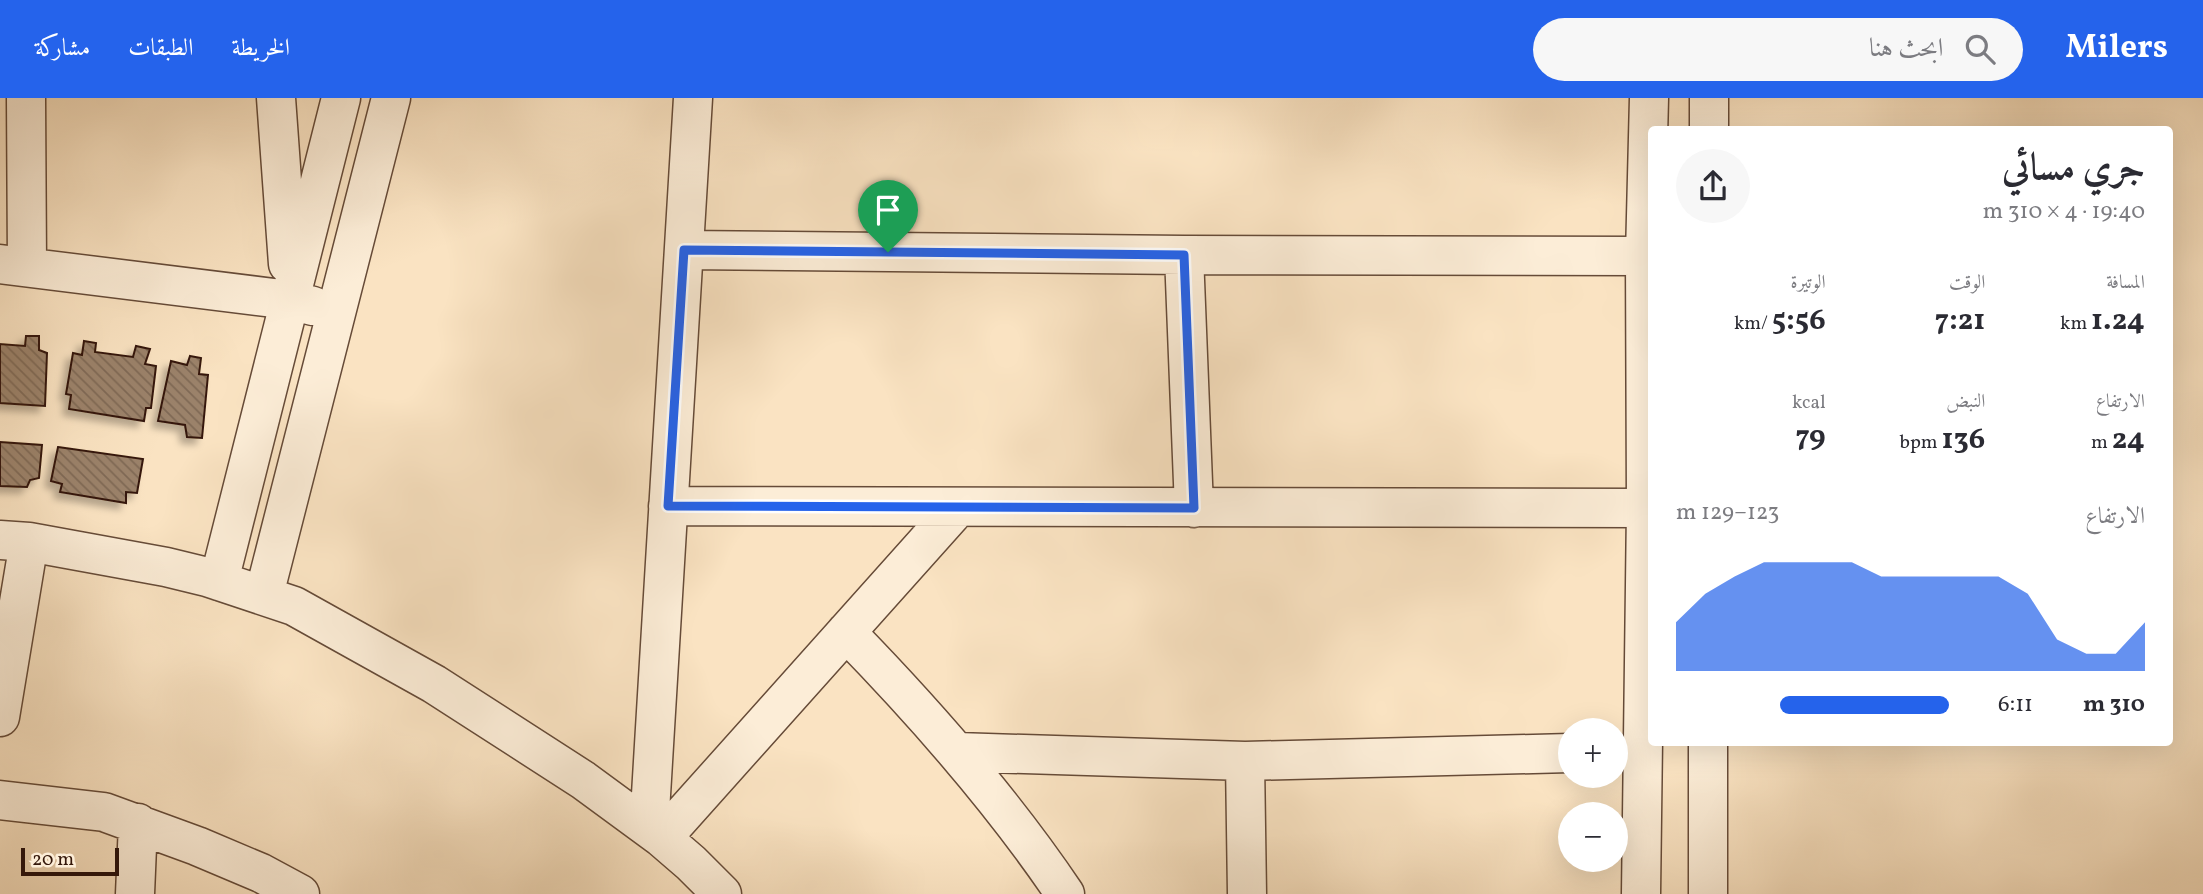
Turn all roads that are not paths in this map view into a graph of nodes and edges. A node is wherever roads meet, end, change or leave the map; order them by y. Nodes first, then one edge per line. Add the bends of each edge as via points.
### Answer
1 (26, 98) edge
2 (276, 98) edge
3 (341, 98) edge
4 (391, 98) edge
5 (693, 98) edge
6 (1649, 98) edge
7 (1709, 98) edge
8 (1648, 126) edge
9 (1709, 126) edge
10 (1648, 138) edge
11 (684, 250) junction
12 (1184, 255) junction
13 (1645, 256) junction
14 (13, 265) edge
15 (290, 300) junction
16 (337, 311) junction
17 (668, 506) junction
18 (958, 507) junction
19 (1194, 508) junction
20 (1646, 508) junction
21 (14, 541) edge
22 (219, 581) junction
23 (264, 595) junction
24 (846, 632) junction
25 (0, 717) edge
26 (1708, 746) edge
27 (1629, 749) edge
28 (957, 752) junction
29 (1558, 752) edge
30 (1245, 761) junction
31 (0, 800) edge
32 (138, 823) junction
33 (655, 833) junction
34 (135, 894) edge
35 (300, 894) edge
36 (722, 894) edge
37 (1065, 894) edge
38 (1247, 894) edge
39 (1641, 894) edge
40 (1708, 894) edge

1 - 14 street
2 - 15 street
3 - 15 street
4 - 16 street
5 - 11 street
6 - 8 street
7 - 9 street
10 - 13 street
11 - 12 street
11 - 17 street
12 - 13 street
12 - 19 street
13 - 20 street
14 - 15 street
15 - 16 street
15 - 22 street
16 - 23 street
17 - 18 street
17 - 33 street
18 - 19 street
18 - 24 street
19 - 20 street
20 - 27 street
21 - 22 street via 115,556
21 - 25 street
22 - 23 street
23 - 33 street via 294,606 434,684 583,780
24 - 28 street
24 - 33 street
26 - 40 street
27 - 39 street
28 - 30 street
28 - 37 street
29 - 30 street
30 - 38 street
31 - 32 street via 104,812
32 - 34 street
32 - 35 street via 261,873
33 - 36 street

